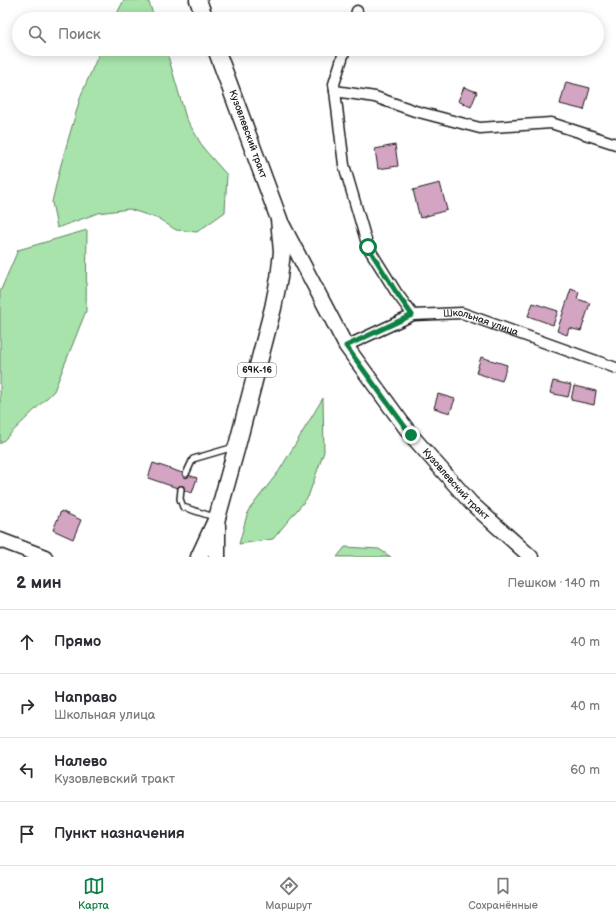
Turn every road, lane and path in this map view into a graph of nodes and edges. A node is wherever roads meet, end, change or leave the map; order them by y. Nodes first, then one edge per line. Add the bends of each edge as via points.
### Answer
1 (198, 0) edge
2 (202, 12) edge
3 (219, 56) edge
4 (343, 56) edge
5 (335, 91) junction
6 (616, 144) edge
7 (279, 219) junction
8 (412, 315) junction
9 (346, 346) junction
10 (616, 368) edge
11 (237, 446) junction
12 (186, 474) dead end
13 (181, 489) dead end
14 (217, 518) junction
15 (0, 540) edge
16 (45, 557) edge
17 (199, 557) edge
18 (217, 557) edge
19 (531, 557) edge

1 - 2 main road
3 - 7 main road, Кузовлевский тракт / 69К-16
4 - 5 street via 334,84
5 - 6 street via 375,97 480,128 551,123
5 - 8 street via 344,165 368,247
7 - 9 main road, Кузовлевский тракт / 69К-16
7 - 11 main road, Кузовлевский тракт / 69К-16 via 282,252 274,308
8 - 9 street, Школьная улица
8 - 10 street, Школьная улица via 462,313
9 - 19 main road, Кузовлевский тракт / 69К-16 via 411,435 471,503
11 - 12 lane via 193,459
11 - 14 main road, Кузовлевский тракт / 69К-16
13 - 14 lane via 180,499 183,506
14 - 17 main road, Кузовлевский тракт / 69К-16
14 - 18 main road, Кузовлевский тракт / 69К-16
15 - 16 main road

